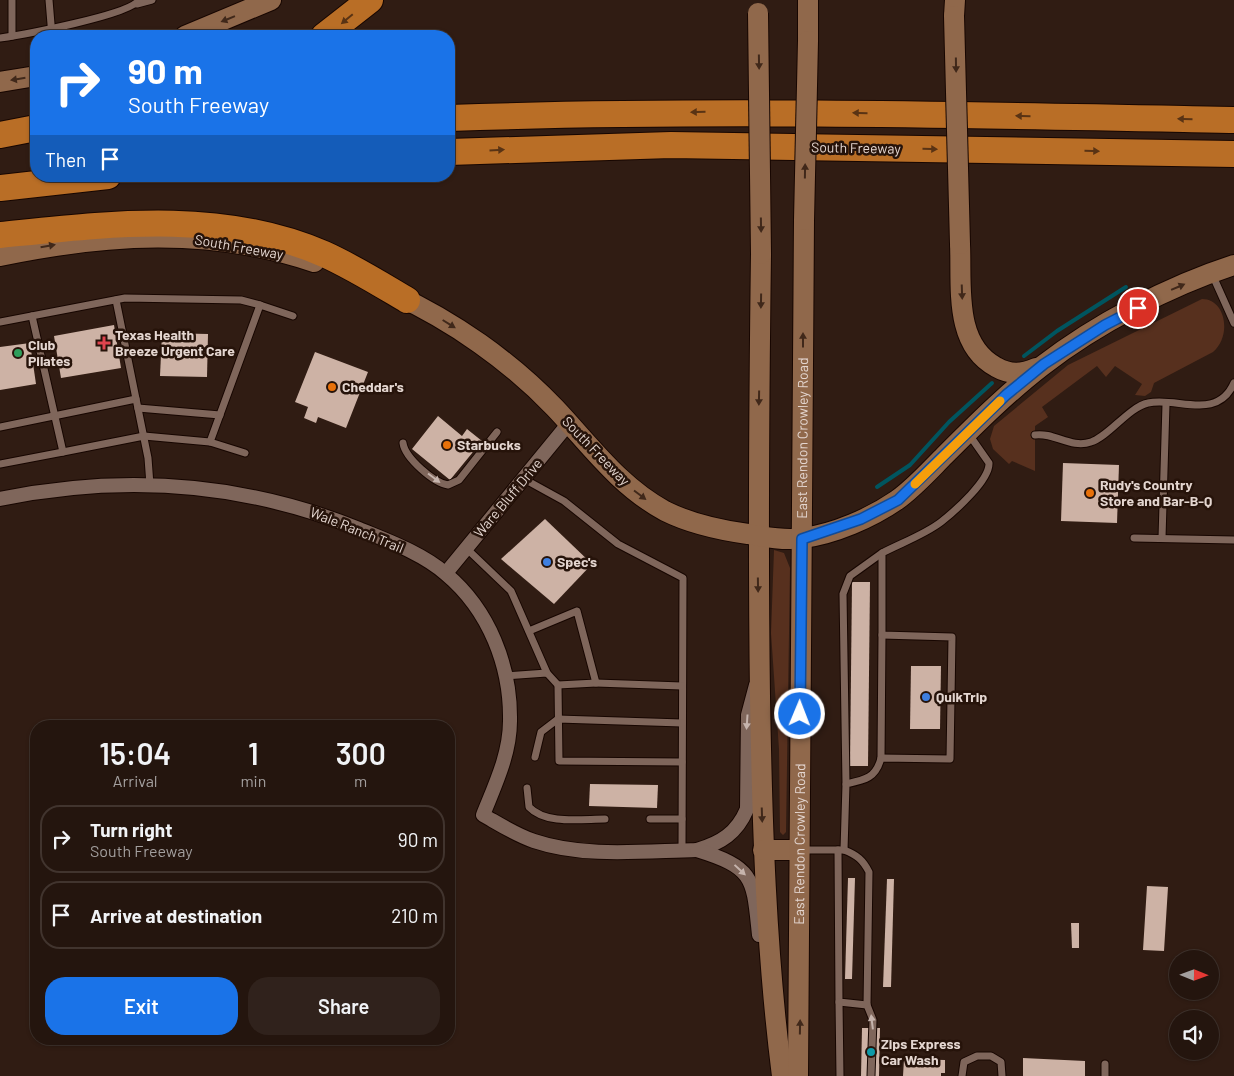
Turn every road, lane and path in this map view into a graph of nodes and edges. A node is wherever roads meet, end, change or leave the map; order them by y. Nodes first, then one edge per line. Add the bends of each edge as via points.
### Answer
1 (12, 0) edge
2 (49, 0) edge
3 (152, 0) edge
4 (271, 0) edge
5 (370, 0) edge
6 (808, 0) edge
7 (138, 2) edge
8 (758, 7) edge
9 (955, 8) edge
10 (51, 30) edge
11 (58, 30) edge
12 (199, 30) edge
13 (332, 30) edge
14 (30, 34) edge
15 (12, 36) junction
16 (0, 38) edge
17 (30, 77) edge
18 (0, 82) edge
19 (455, 118) edge
20 (1234, 120) edge
21 (30, 129) edge
22 (0, 135) edge
23 (30, 146) edge
24 (0, 148) edge
25 (455, 152) edge
26 (1234, 154) edge
27 (54, 182) edge
28 (0, 188) edge
29 (0, 235) edge
30 (0, 256) edge
31 (1234, 265) edge
32 (1212, 273) junction
33 (116, 300) junction
34 (407, 300) junction
35 (260, 305) junction
36 (32, 316) junction
37 (293, 316) dead end
38 (0, 322) edge
39 (1234, 323) edge
40 (1044, 364) junction
41 (1234, 383) edge
42 (136, 399) junction
43 (1166, 404) junction
44 (138, 408) junction
45 (220, 414) junction
46 (55, 415) junction
47 (569, 423) junction
48 (0, 427) edge
49 (497, 432) dead end
50 (968, 433) junction
51 (144, 436) junction
52 (1035, 436) dead end
53 (210, 442) junction
54 (403, 443) dead end
55 (63, 452) junction
56 (245, 453) dead end
57 (0, 464) edge
58 (524, 479) junction
59 (150, 485) junction
60 (0, 499) edge
61 (758, 536) junction
62 (1134, 538) dead end
63 (1162, 538) junction
64 (802, 539) junction
65 (1234, 540) edge
66 (466, 548) junction
67 (882, 553) junction
68 (446, 573) junction
69 (529, 632) junction
70 (882, 635) junction
71 (547, 672) junction
72 (760, 675) junction
73 (505, 676) junction
74 (596, 683) junction
75 (558, 686) junction
76 (682, 686) junction
77 (558, 719) junction
78 (682, 722) junction
79 (535, 757) dead end
80 (881, 758) junction
81 (682, 762) junction
82 (846, 784) junction
83 (527, 788) dead end
84 (605, 819) dead end
85 (650, 819) dead end
86 (682, 819) junction
87 (682, 850) junction
88 (697, 850) junction
89 (763, 850) junction
90 (799, 850) junction
91 (841, 850) junction
92 (772, 983) junction
93 (839, 1002) junction
94 (867, 1005) junction
95 (1105, 1064) dead end
96 (782, 1076) edge
97 (798, 1076) edge
98 (840, 1076) edge
99 (871, 1076) edge
100 (962, 1076) edge
101 (1002, 1076) edge
102 (1105, 1076) edge

1 - 15 lane
2 - 10 lane
3 - 7 lane
4 -> 12 main road
5 -> 13 highway
64 -> 6 main road, East Rendon Crowley Road, bridge
7 - 11 lane via 132,8
8 -> 61 main road, bridge via 761,254
9 -> 40 main road, bridge via 960,244 963,316 967,333 993,366 1014,373
14 - 15 lane
15 - 16 lane
17 -> 18 main road
20 -> 19 highway via 802,112
21 - 22 highway
23 - 24 highway
25 -> 26 highway, South Freeway via 671,145
27 - 28 highway
29 - 34 highway via 141,223 187,223 236,229 323,253
30 -> 34 main road, South Freeway via 44,246 118,237 204,239 303,259 366,281
31 - 32 main road, South Freeway
32 - 39 lane
40 -> 32 main road, South Freeway via 1105,325 1170,290
33 - 35 lane via 241,300
33 - 36 lane
33 - 42 lane
34 -> 47 main road, South Freeway via 494,355 530,384
35 - 37 lane
35 - 45 lane
36 - 38 lane
36 - 46 lane
40 - 50 main road, South Freeway via 1006,395
41 - 43 lane via 1231,391 1218,402 1202,406
42 - 44 lane
42 - 46 lane
43 - 52 lane via 1147,403 1091,442 1065,442 1045,434
43 - 63 lane
44 - 45 lane
44 - 51 lane
45 - 53 lane
46 - 48 lane
46 - 55 lane
47 - 58 street, Ware Bluff Drive
47 -> 61 main road, South Freeway via 624,483 646,500 692,523
54 -> 49 lane via 408,457 437,481 448,485 459,480
50 - 64 main road, South Freeway via 898,500 858,520
50 - 67 lane via 989,463 983,480 940,523
51 - 53 lane
51 - 55 lane
51 - 59 lane
53 - 56 lane
55 - 57 lane
58 - 66 street, Ware Bluff Drive
58 - 76 lane via 564,501 618,544 683,578
59 - 60 street, Wale Ranch Trail via 82,487
59 - 68 street, Wale Ranch Trail via 231,491 307,510 392,543
61 - 64 main road, South Freeway
61 -> 72 main road
62 - 63 lane
63 - 65 lane
64 - 90 main road, East Rendon Crowley Road
66 - 68 street, Ware Bluff Drive
66 - 69 lane via 511,591
67 - 70 lane
67 - 82 lane via 850,576 843,594
68 - 73 street, Wale Ranch Trail via 468,595 485,620
69 - 71 lane
69 - 74 lane via 577,611
70 - 80 lane
70 - 80 lane via 952,637 950,759
71 - 73 lane
71 - 75 lane
72 -> 88 street via 750,698 748,715 747,809 742,822 731,835 715,845
72 -> 89 main road
73 - 87 street, Wale Ranch Trail via 510,722 505,760 483,815 531,841 550,846 576,850
74 - 75 lane
74 - 76 lane
75 - 77 lane
76 - 78 lane
77 - 78 lane
77 - 79 lane via 540,732
77 - 81 lane via 559,761
78 - 81 lane
80 - 82 lane via 869,779
81 - 86 lane
82 - 91 lane
83 - 84 lane via 529,807 536,815
85 - 86 lane
86 - 87 lane
87 - 88 street
88 -> 92 street via 735,864 752,883 764,958
89 - 90 main road
89 - 92 main road
90 - 91 lane
97 -> 90 main road, East Rendon Crowley Road
91 - 93 lane
91 - 94 lane via 855,854 869,872
92 - 96 main road
93 - 94 lane
93 - 98 lane
99 -> 94 lane via 873,1020
95 - 102 lane
100 - 101 lane via 964,1062 977,1056 991,1056 1001,1062

